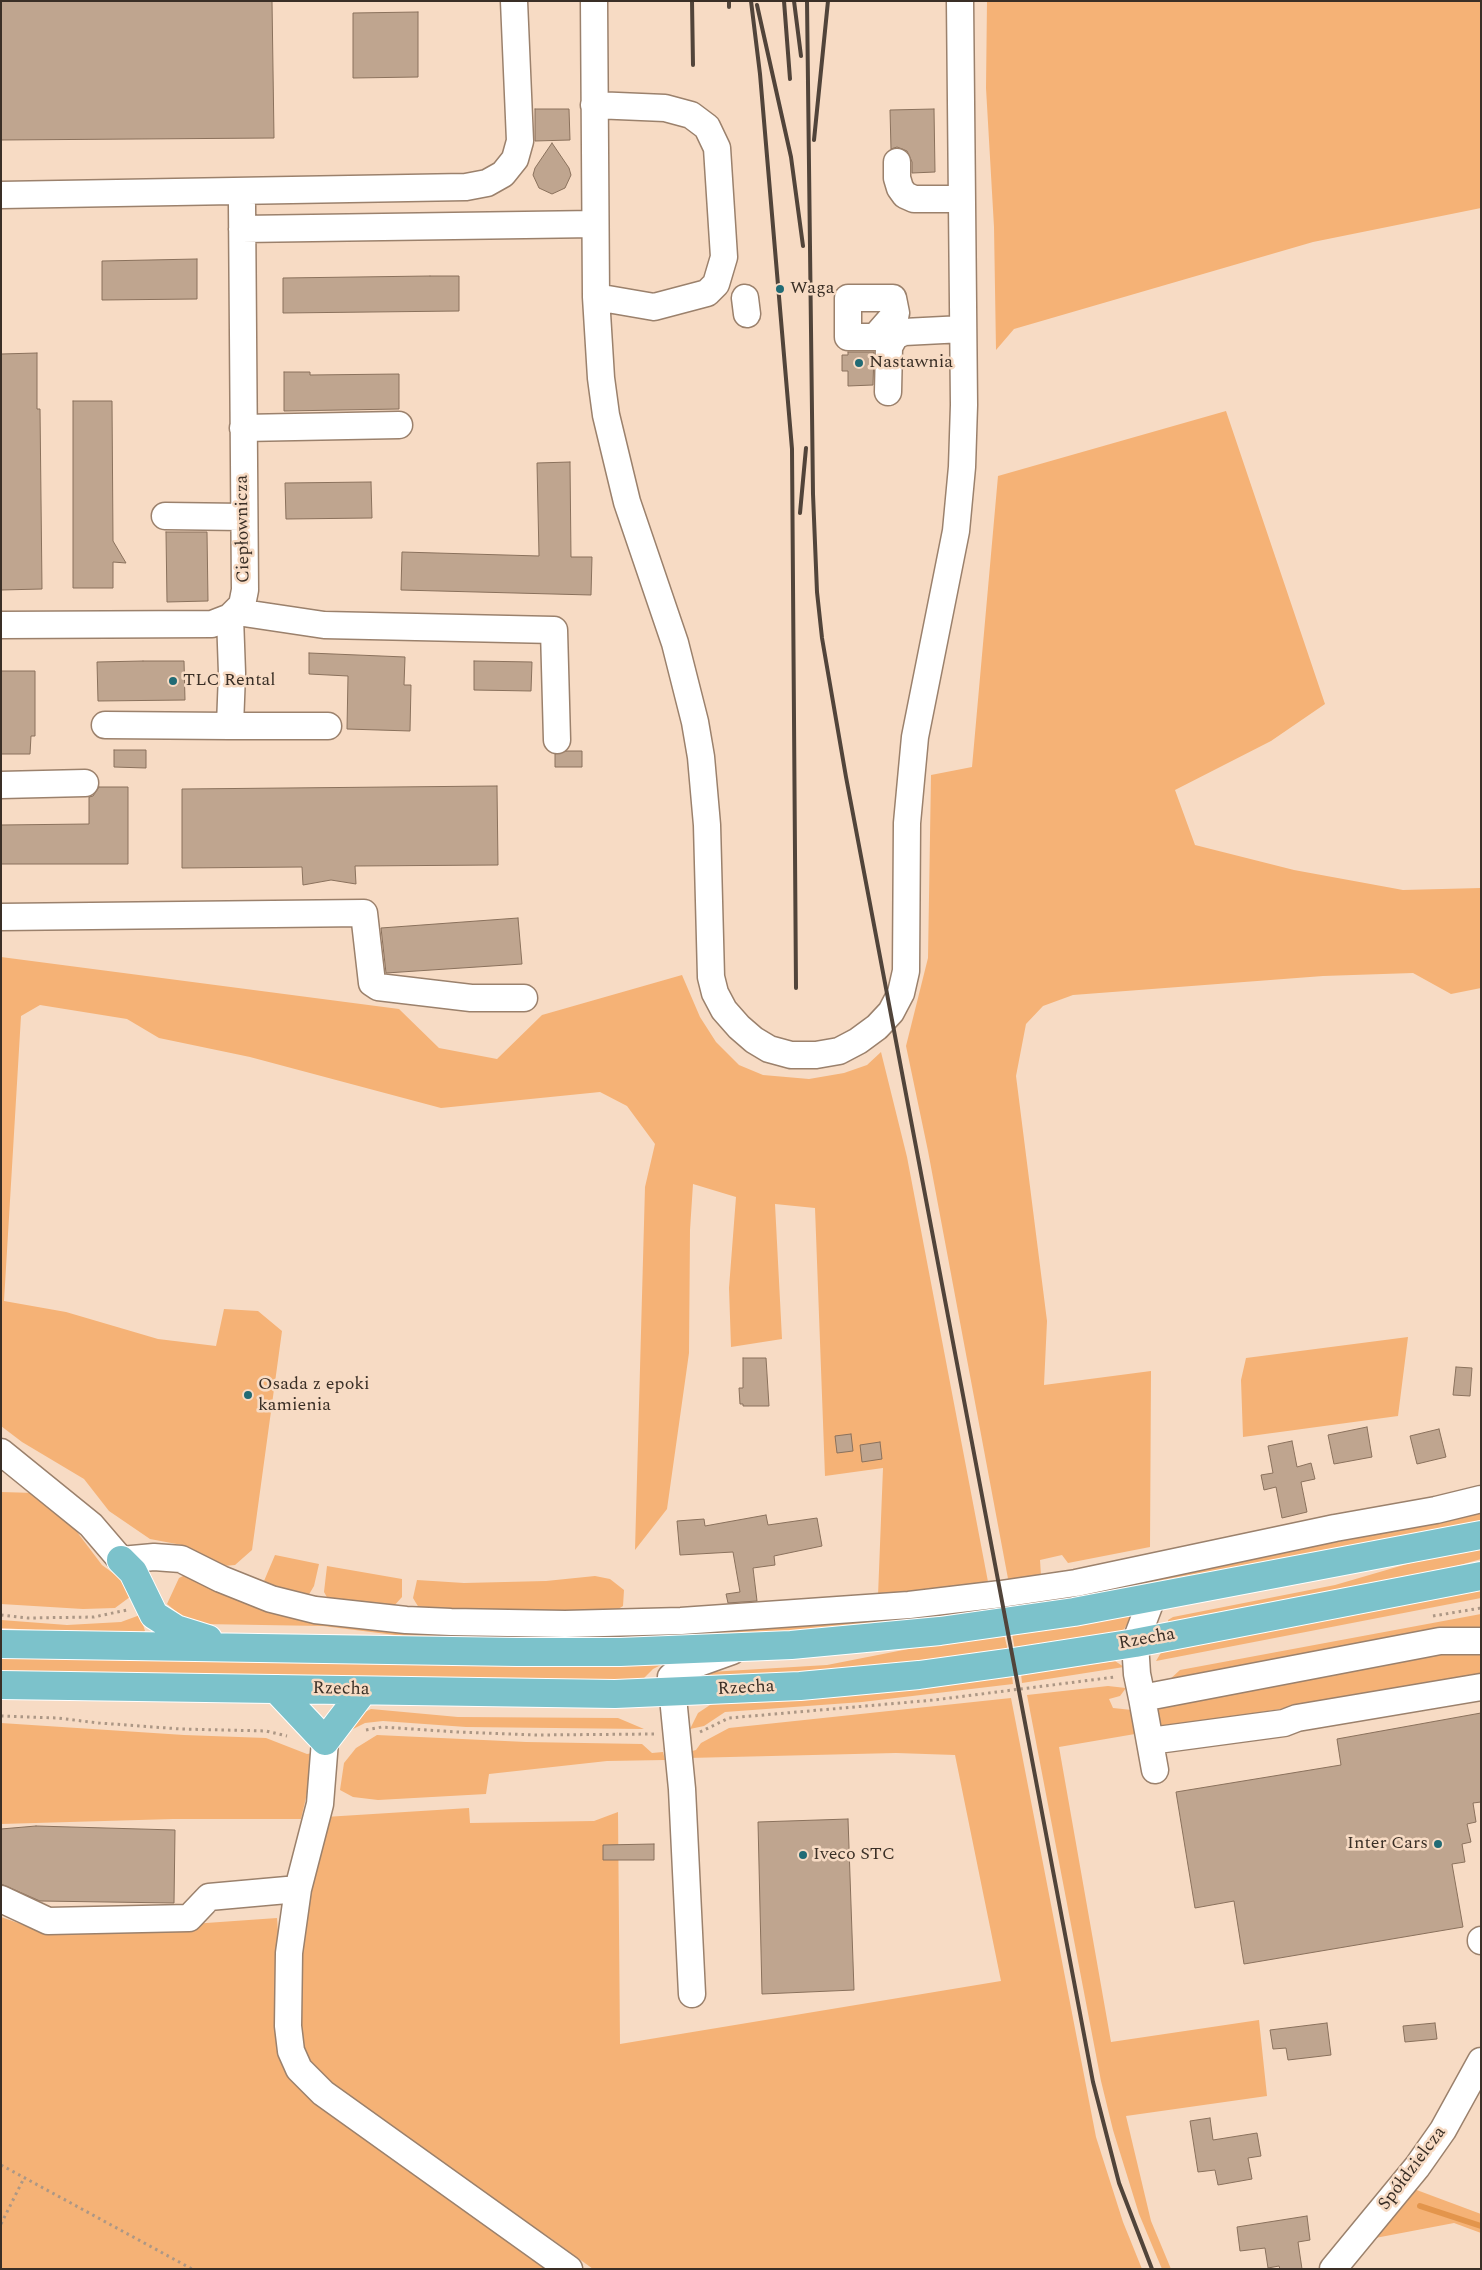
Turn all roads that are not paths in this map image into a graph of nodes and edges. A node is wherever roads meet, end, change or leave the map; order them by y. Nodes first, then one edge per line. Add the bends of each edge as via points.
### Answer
1 (514, 1) edge
2 (594, 1) edge
3 (960, 1) edge
4 (594, 105) junction
5 (897, 162) dead end
6 (1, 195) edge
7 (960, 198) junction
8 (595, 224) junction
9 (596, 297) junction
10 (963, 329) junction
11 (888, 392) dead end
12 (399, 425) dead end
13 (243, 428) junction
14 (165, 516) dead end
15 (244, 517) junction
16 (234, 615) junction
17 (1, 625) edge
18 (105, 725) dead end
19 (230, 726) junction
20 (328, 726) dead end
21 (557, 740) dead end
22 (85, 783) dead end
23 (1, 785) edge
24 (1, 916) edge
25 (524, 998) dead end
26 (3, 1456) edge
27 (1481, 1499) edge
28 (1481, 1535) edge
29 (121, 1560) junction
30 (1481, 1576) edge
31 (1152, 1598) junction
32 (1481, 1641) edge
33 (1135, 1643) junction
34 (1, 1644) edge
35 (241, 1648) junction
36 (740, 1648) junction
37 (1, 1685) edge
38 (1481, 1687) edge
39 (276, 1689) junction
40 (363, 1691) junction
41 (672, 1692) junction
42 (1142, 1698) junction
43 (325, 1741) junction
44 (1150, 1741) junction
45 (1155, 1770) dead end
46 (298, 1889) junction
47 (1, 1898) edge
48 (692, 1994) dead end
49 (1481, 2061) edge
50 (569, 2269) edge
51 (1333, 2269) edge

1 - 6 street via 520,141 514,159 503,174 487,184 466,187
2 - 4 street
3 - 7 street
4 - 8 street
4 - 9 street via 665,108 691,115 707,127 716,148 724,257 716,284 707,293 654,307
5 - 7 street via 897,178 905,195 914,199
7 - 10 street
8 - 9 street
8 - 13 street, Ciepłownicza via 242,217
9 - 10 street via 601,378 614,451 627,502 675,643 701,757 707,825 711,977 715,993 738,1027 769,1048 791,1055 816,1056 839,1051 858,1041 891,1012 901,993 906,971 907,823 915,737 944,599 960,497
10 - 11 street via 890,330
12 - 13 street
13 - 15 street, Ciepłownicza
14 - 15 street
15 - 16 street, Ciepłownicza via 245,598
16 - 17 street via 221,622 204,625
16 - 19 street
16 - 21 street via 324,625 554,630
18 - 19 street
19 - 20 street
22 - 23 street
24 - 25 street via 364,913 372,983 378,987 471,998
26 - 29 street via 91,1525
27 - 29 street via 1076,1583 909,1605 681,1621 513,1624 359,1615 315,1610 271,1599 181,1559
28 - 31 main road
29 - 35 main road via 133,1572 154,1615 176,1629
30 - 33 main road, Rzecha
31 - 33 street
31 - 36 main road via 940,1631
32 - 42 street via 1440,1641
33 - 41 main road, Rzecha via 919,1675 800,1686
33 - 42 street
34 - 35 main road
35 - 36 main road via 620,1652
36 - 41 street via 679,1670 671,1677
37 - 39 main road, Rzecha
38 - 44 street via 1297,1718 1284,1723
39 - 40 main road, Rzecha
39 - 43 main road
40 - 41 main road, Rzecha
40 - 43 main road
41 - 48 street via 682,1789
42 - 44 street
43 - 46 street via 320,1804
44 - 45 street
46 - 47 street via 209,1897 189,1918 48,1921
46 - 50 street via 289,1953 288,2026 291,2051 299,2069 323,2092
49 - 51 street, Spółdzielcza via 1443,2130 1417,2167

